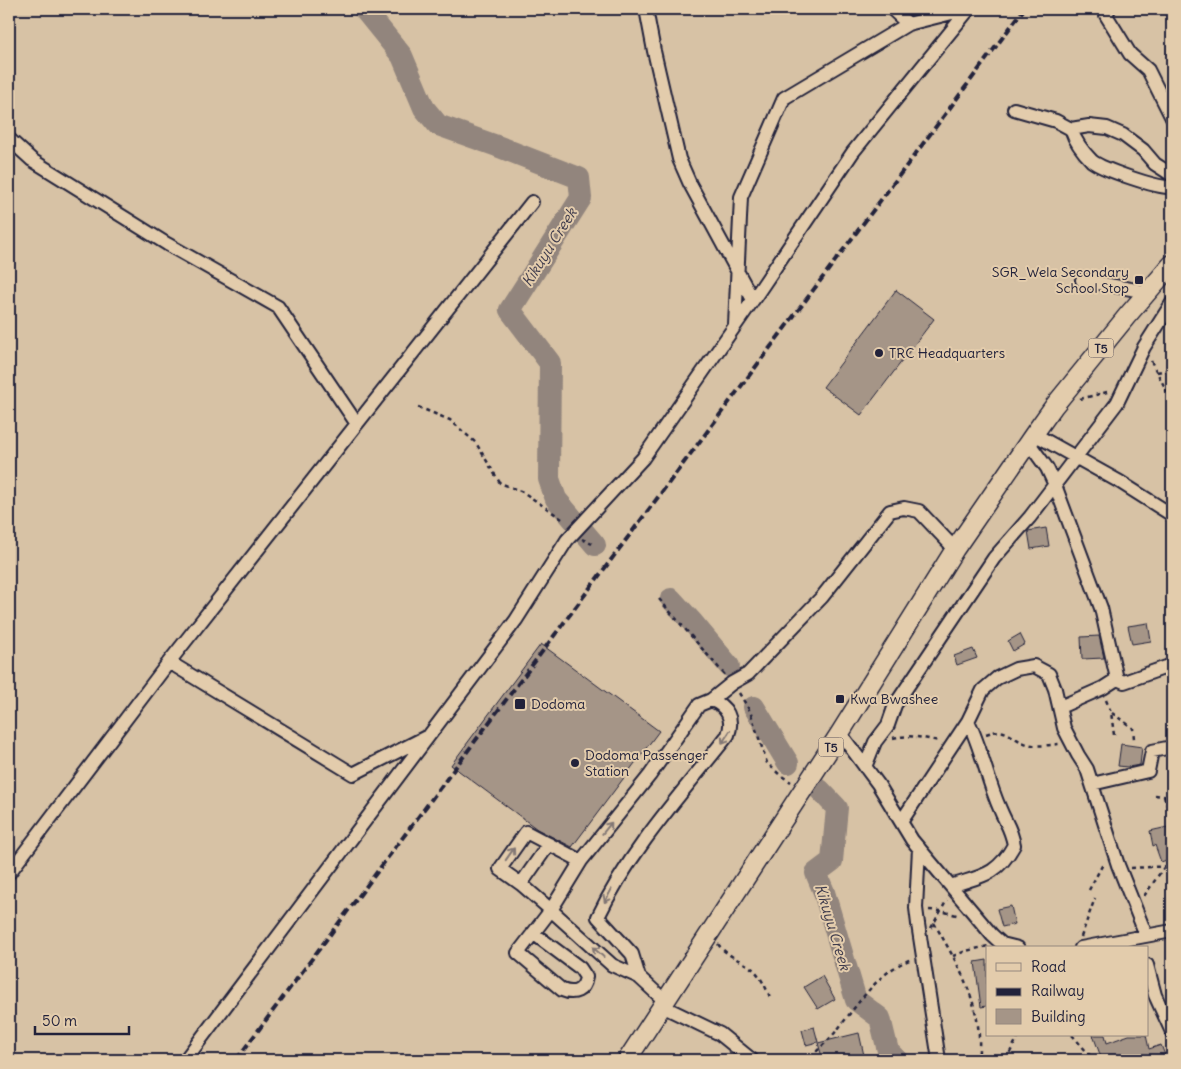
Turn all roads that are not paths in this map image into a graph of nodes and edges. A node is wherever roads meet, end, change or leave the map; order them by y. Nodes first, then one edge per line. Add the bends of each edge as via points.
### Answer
1 (646, 9) edge
2 (892, 9) edge
3 (968, 9) edge
4 (1109, 9) edge
5 (908, 24) junction
6 (1014, 109) dead end
7 (1172, 118) edge
8 (1071, 129) junction
9 (9, 139) edge
10 (1172, 175) edge
11 (1172, 187) edge
12 (532, 202) dead end
13 (1172, 264) edge
14 (738, 271) junction
15 (1082, 280) dead end
16 (1147, 292) junction
17 (753, 300) junction
18 (1172, 304) edge
19 (735, 325) junction
20 (357, 424) junction
21 (1031, 438) junction
22 (1076, 458) junction
23 (1055, 485) junction
24 (1172, 516) edge
25 (955, 549) junction
26 (169, 662) junction
27 (1172, 666) edge
28 (1117, 679) junction
29 (711, 700) junction
30 (1060, 707) junction
31 (968, 721) junction
32 (840, 733) junction
33 (430, 734) junction
34 (1172, 747) edge
35 (865, 767) junction
36 (1092, 784) junction
37 (901, 822) junction
38 (549, 844) junction
39 (919, 848) junction
40 (581, 861) junction
41 (9, 873) edge
42 (521, 884) junction
43 (952, 888) junction
44 (551, 910) junction
45 (1172, 931) edge
46 (533, 933) junction
47 (1142, 940) edge
48 (1080, 944) edge
49 (1010, 946) edge
50 (1148, 969) edge
51 (639, 977) junction
52 (664, 1004) junction
53 (1172, 1032) edge
54 (185, 1060) edge
55 (627, 1060) edge
56 (752, 1060) edge
57 (939, 1060) edge

1 - 14 street via 680,159 690,184
2 - 5 street
3 - 5 street
3 - 17 street via 853,152
4 - 7 street via 1106,15 1130,54 1148,70
5 - 14 street via 784,98 741,197
6 - 8 street via 1056,121
8 - 10 street via 1107,128 1123,135
8 - 11 street via 1085,153 1103,168 1147,183
9 - 20 street via 32,160 166,244 278,307
12 - 20 street
13 - 16 highway, T5
14 - 17 street
14 - 19 street
15 - 16 street
16 - 21 highway, T5
17 - 19 street
18 - 22 street via 1144,348 1117,403
19 - 33 street via 643,458 566,540 516,620
20 - 26 street
21 - 22 street
21 - 23 street
21 - 25 highway, T5
22 - 23 street
22 - 24 street
23 - 28 street via 1100,608
23 - 35 street via 994,558 896,704
25 - 29 street via 919,511 904,508 890,512 822,597 748,674
25 - 32 highway, T5
26 - 33 street via 353,774
26 - 41 street
27 - 28 street via 1124,682
28 - 30 street
40 -> 29 street via 650,775 699,705
29 -> 51 street via 729,714 732,727 728,735 666,812 611,890 598,917 632,954
30 - 31 street via 1049,674 1034,666 1016,669 997,678 983,690
30 - 36 street via 1064,728
31 - 37 street
31 - 43 street via 1000,811 1010,827 1014,845 1002,865
32 - 35 street
32 - 52 highway, T5
33 - 54 street
34 - 36 street via 1152,751 1148,771
35 - 37 street
36 - 47 street
37 - 39 street
38 - 40 street
38 - 42 street
42 -> 38 street via 500,869 526,832
39 - 43 street
39 - 57 street via 916,908
40 - 44 street
42 - 44 street
43 - 49 street via 982,924 1002,944
44 - 46 street
51 -> 44 street via 612,965
45 - 47 street
46 - 46 street via 518,953 562,990 577,992 585,984 586,977 580,968
47 - 48 street
50 - 53 street via 1155,995
51 - 52 street
52 - 55 highway, T5
52 - 56 street via 720,1034

